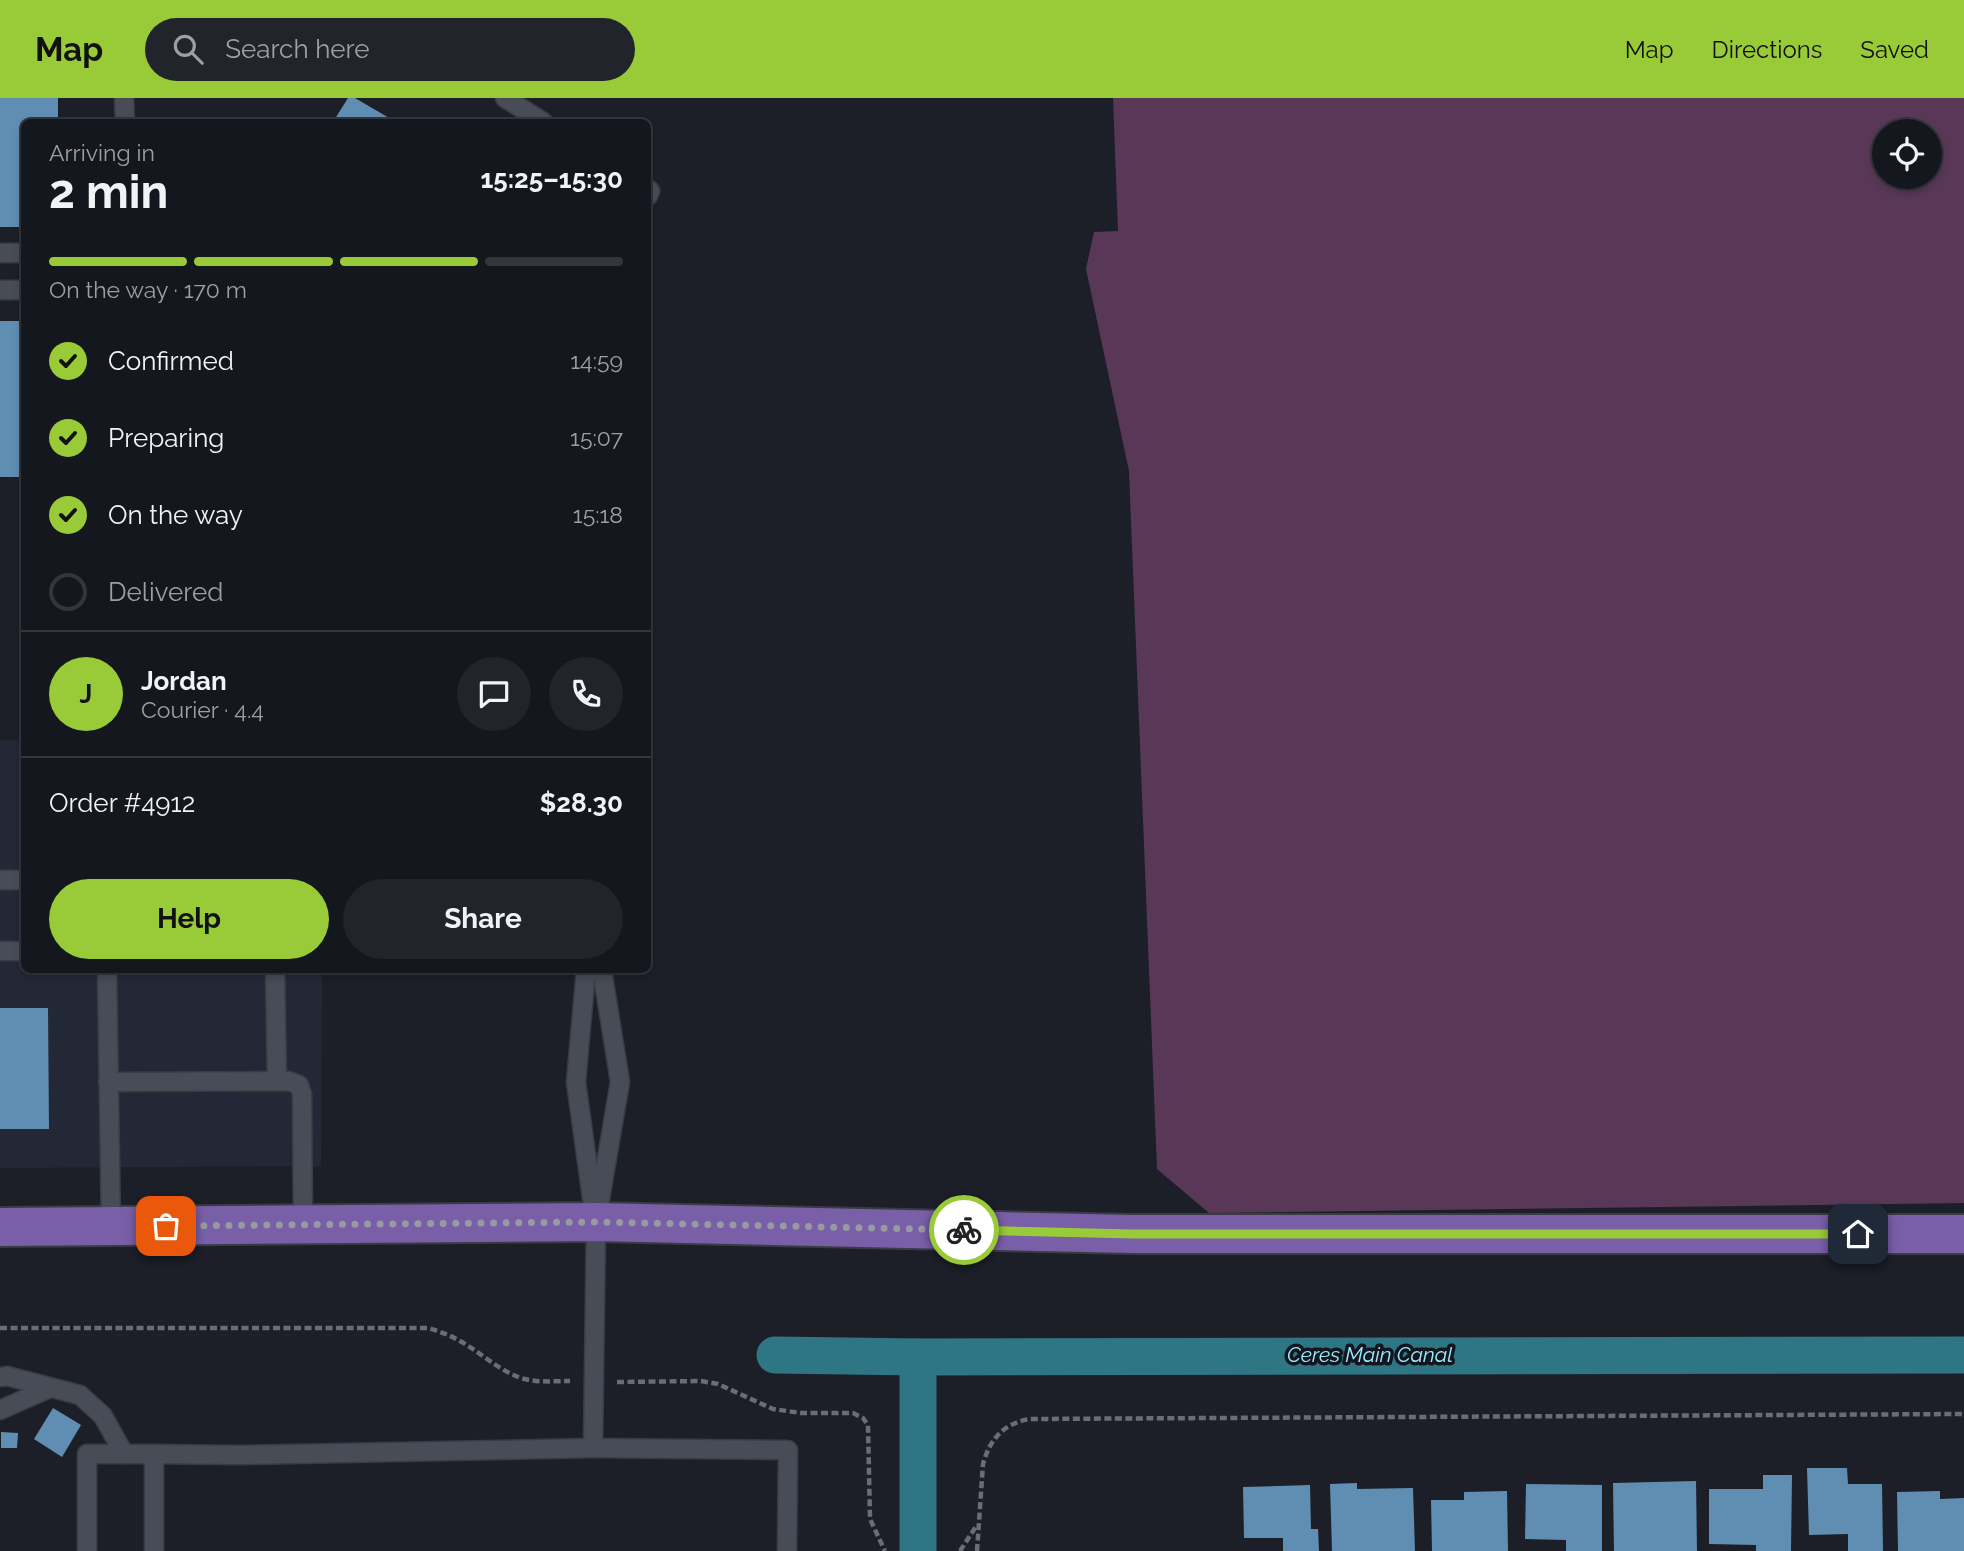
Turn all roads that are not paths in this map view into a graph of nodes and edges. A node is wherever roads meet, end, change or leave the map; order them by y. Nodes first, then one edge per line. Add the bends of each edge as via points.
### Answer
1 (124, 98) edge
2 (505, 98) edge
3 (125, 119) edge
4 (539, 119) edge
5 (0, 253) edge
6 (21, 253) edge
7 (0, 290) edge
8 (21, 290) edge
9 (0, 880) edge
10 (21, 880) edge
11 (0, 951) edge
12 (21, 951) edge
13 (107, 973) edge
14 (275, 973) edge
15 (586, 973) edge
16 (602, 973) edge
17 (277, 1081) junction
18 (108, 1082) junction
19 (596, 1222) junction
20 (303, 1224) junction
21 (111, 1226) junction
22 (0, 1227) edge
23 (1964, 1234) edge
24 (0, 1377) edge
25 (50, 1388) junction
26 (0, 1410) edge
27 (593, 1448) junction
28 (124, 1454) junction
29 (153, 1454) junction
30 (88, 1551) edge
31 (154, 1551) edge
32 (787, 1551) edge

1 - 3 lane
2 - 4 lane
5 - 6 lane
7 - 8 lane
9 - 10 lane
11 - 12 lane
13 - 18 lane
14 - 17 lane
15 - 19 lane via 576,1082
16 - 19 lane via 620,1082
17 - 18 lane
17 - 20 lane via 299,1085 302,1094
18 - 21 lane
19 - 20 main road
19 - 23 main road via 1133,1234
19 - 27 lane
20 - 21 main road
21 - 22 main road
24 - 25 lane
25 - 26 lane
25 - 28 lane via 80,1395 103,1416
27 - 29 lane
27 - 32 lane via 789,1450
28 - 29 lane
28 - 30 lane via 87,1454
29 - 31 lane

